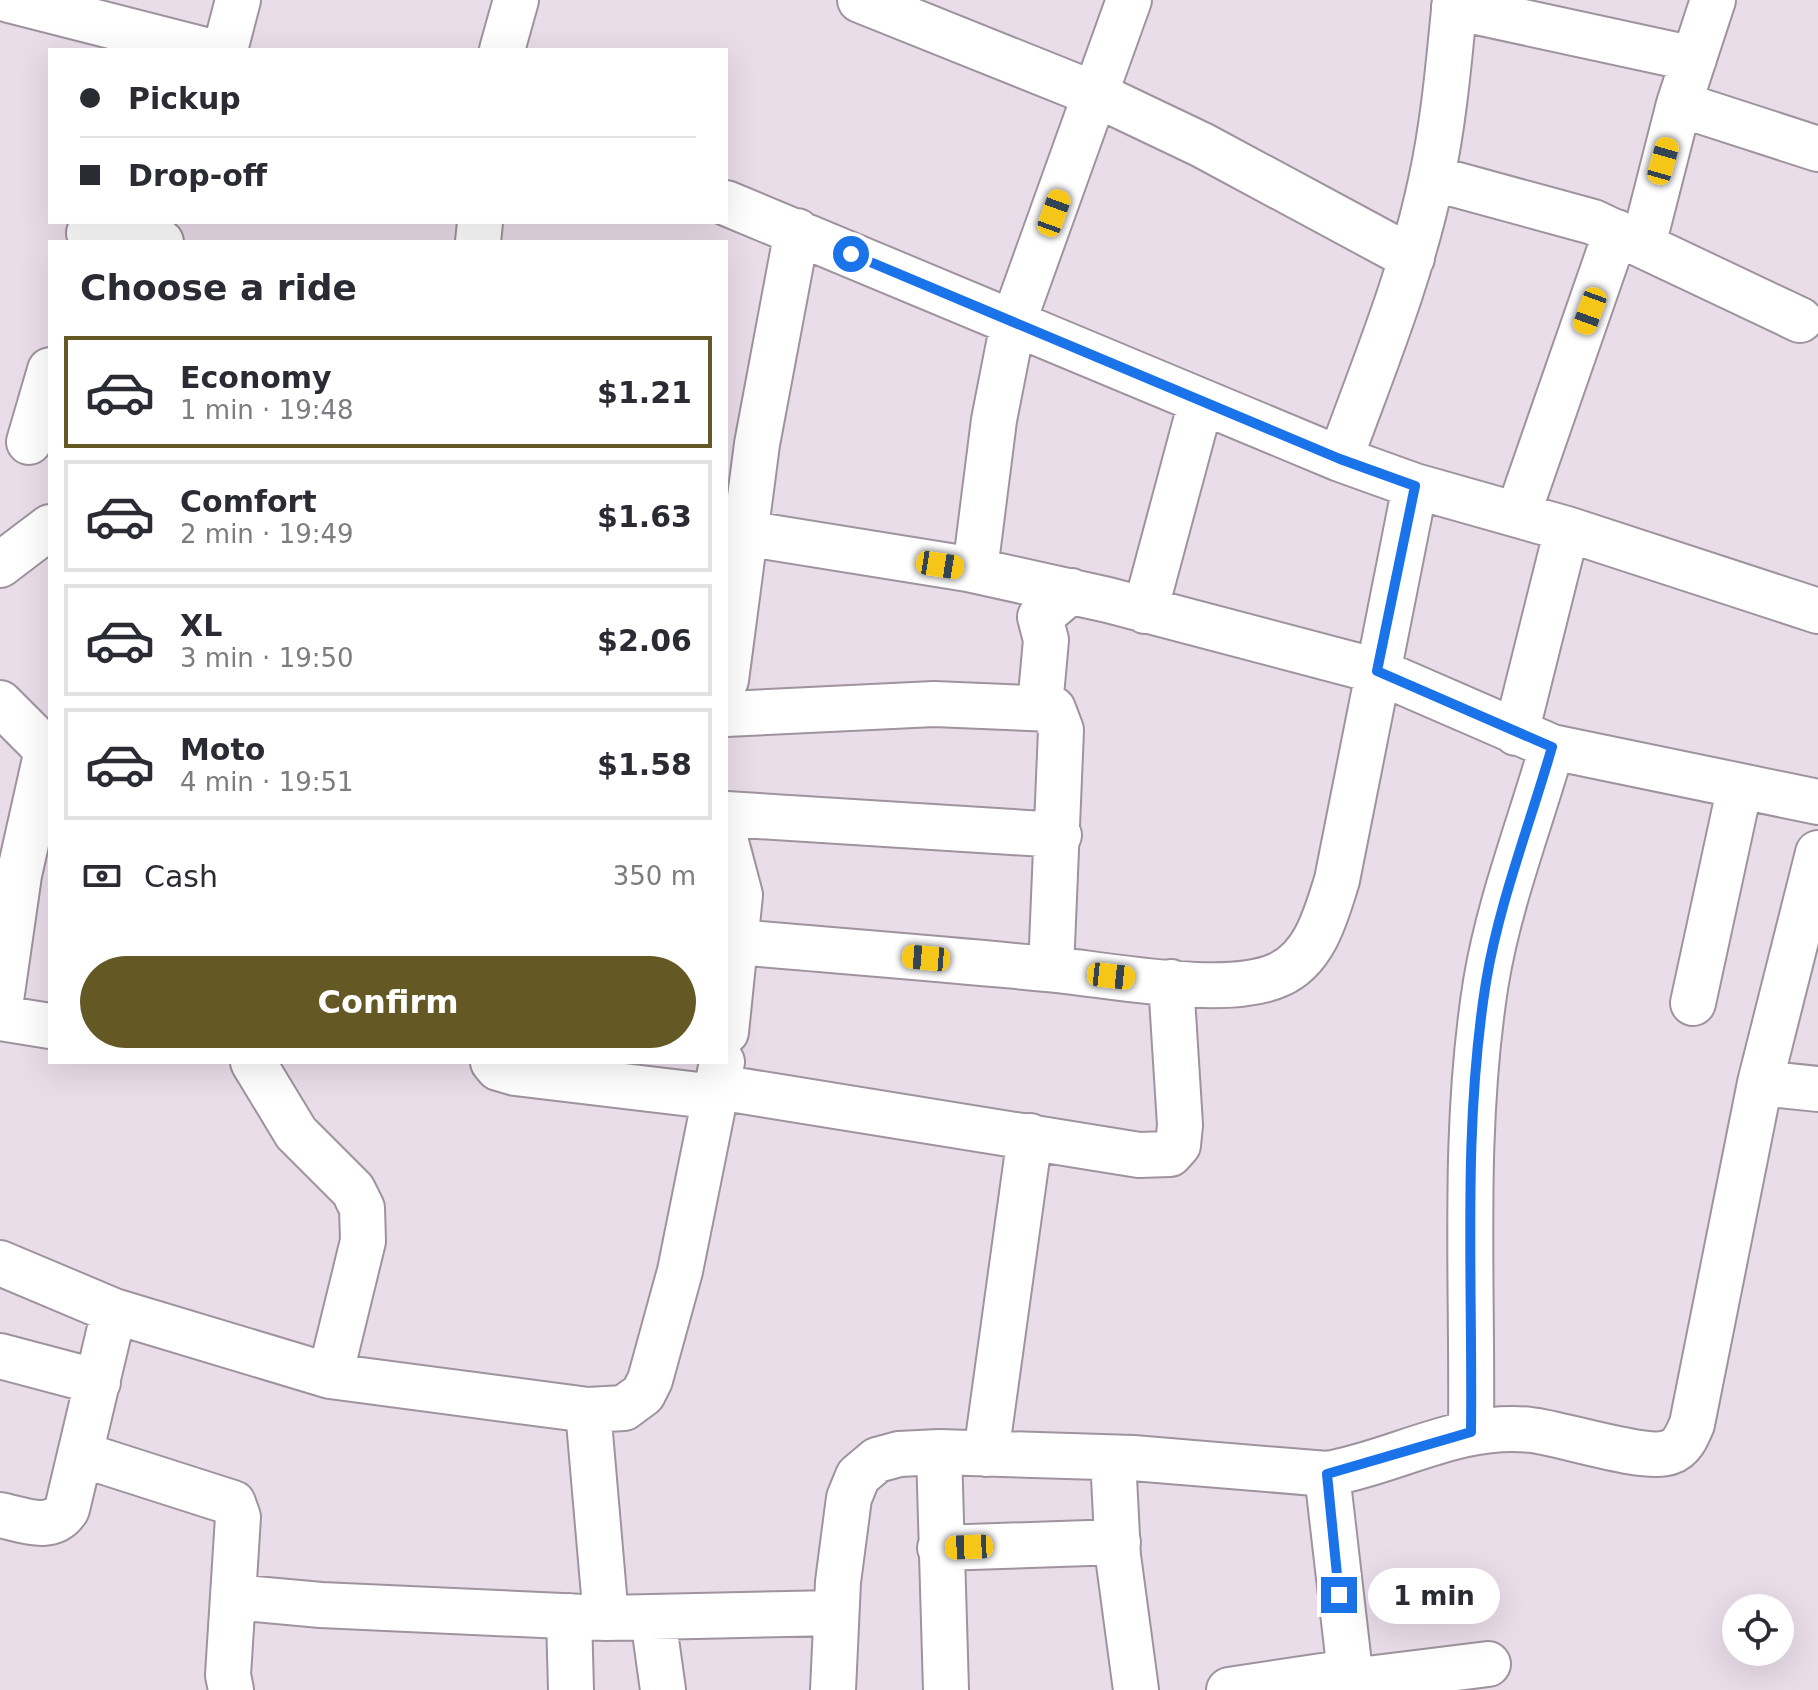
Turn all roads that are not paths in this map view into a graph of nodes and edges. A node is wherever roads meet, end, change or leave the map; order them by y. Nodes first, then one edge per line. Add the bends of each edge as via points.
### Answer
1 (9, 0) edge
2 (238, 0) edge
3 (516, 0) edge
4 (860, 0) edge
5 (1129, 0) edge
6 (1713, 0) edge
7 (1454, 3) edge
8 (145, 43) edge
9 (188, 48) edge
10 (226, 48) edge
11 (503, 48) edge
12 (1694, 59) junction
13 (1097, 95) junction
14 (1679, 104) junction
15 (1818, 149) edge
16 (1432, 178) junction
17 (728, 204) edge
18 (797, 231) junction
19 (90, 232) edge
20 (1629, 238) junction
21 (147, 240) edge
22 (1412, 258) junction
23 (1800, 320) dead end
24 (1013, 323) junction
25 (48, 376) edge
26 (1201, 402) junction
27 (26, 441) edge
28 (1340, 459) junction
29 (1415, 486) junction
30 (1518, 514) junction
31 (48, 529) edge
32 (1567, 529) junction
33 (744, 533) junction
34 (0, 565) edge
35 (975, 570) junction
36 (1071, 591) junction
37 (1145, 611) junction
38 (1818, 611) edge
39 (728, 658) edge
40 (1377, 671) junction
41 (0, 703) edge
42 (1040, 706) junction
43 (728, 714) edge
44 (1534, 740) junction
45 (48, 752) edge
46 (1740, 786) junction
47 (1818, 802) edge
48 (728, 814) edge
49 (1059, 835) junction
50 (728, 851) edge
51 (1818, 853) edge
52 (8, 900) edge
53 (733, 952) edge
54 (1051, 969) junction
55 (1171, 982) junction
56 (1693, 1003) dead end
57 (0, 1007) edge
58 (728, 1009) edge
59 (0, 1018) edge
60 (48, 1026) edge
61 (254, 1064) edge
62 (495, 1064) edge
63 (719, 1082) edge
64 (1760, 1083) junction
65 (1818, 1089) edge
66 (1030, 1136) junction
67 (0, 1263) edge
68 (114, 1311) junction
69 (0, 1356) edge
70 (330, 1376) junction
71 (98, 1382) junction
72 (588, 1410) junction
73 (1471, 1432) junction
74 (939, 1452) junction
75 (80, 1454) junction
76 (986, 1454) junction
77 (1113, 1458) junction
78 (1327, 1474) junction
79 (0, 1515) edge
80 (1118, 1542) junction
81 (940, 1548) junction
82 (233, 1597) junction
83 (836, 1613) junction
84 (588, 1617) junction
85 (653, 1618) junction
86 (1488, 1664) dead end
87 (1351, 1681) edge
88 (231, 1690) edge
89 (571, 1690) edge
90 (663, 1690) edge
91 (833, 1690) edge
92 (946, 1690) edge
93 (1136, 1690) edge
94 (1229, 1690) edge

1 - 8 street
2 - 10 street
3 - 11 street
4 - 13 street
5 - 13 street
6 - 12 street
7 - 12 street
7 - 16 street
8 - 9 street
12 - 14 street
13 - 22 street
13 - 24 street
14 - 15 street
14 - 20 street
16 - 20 street via 1593,222
16 - 22 street
17 - 18 street
18 - 24 street
18 - 33 street
19 - 21 street
20 - 23 street
20 - 30 street
22 - 28 street
24 - 26 street
24 - 35 street via 994,420
25 - 27 street
26 - 28 street
26 - 37 street
28 - 29 street
29 - 30 street
29 - 40 street
30 - 32 street
31 - 34 street
32 - 38 street
32 - 44 street
33 - 35 street
33 - 39 street
35 - 36 street
36 - 37 street
36 - 42 street via 1040,617 1046,640
37 - 40 street
40 - 44 street
40 - 55 street via 1337,880 1311,946 1294,965 1259,982
41 - 45 street
42 - 43 street via 934,704
42 - 49 street via 1053,709 1061,722
44 - 46 street
44 - 73 street via 1476,1057 1470,1135
45 - 52 street
46 - 47 street
46 - 56 street
48 - 49 street
49 - 54 street
50 - 53 street via 740,895
51 - 64 street
52 - 57 street
53 - 54 street
53 - 58 street
54 - 55 street
55 - 66 street via 1178,1145 1170,1154 1139,1155
59 - 60 street
61 - 70 street via 296,1133 353,1190 362,1208 363,1241
62 - 63 street via 515,1073
63 - 66 street
63 - 72 street via 680,1271 650,1380 643,1394 624,1408
64 - 65 street
64 - 73 street via 1692,1424 1679,1447 1659,1455 1530,1430
66 - 76 street
67 - 68 street
68 - 70 street
68 - 71 street
69 - 71 street
70 - 72 street
71 - 75 street
72 - 84 street
73 - 78 street
74 - 76 street
74 - 81 street
74 - 83 street via 877,1460 858,1476 849,1498
75 - 79 street via 67,1509 55,1522
75 - 82 street via 233,1503 238,1517
76 - 77 street
77 - 78 street
77 - 80 street
78 - 87 street
80 - 81 street
80 - 93 street
81 - 92 street
82 - 84 street
82 - 88 street
83 - 85 street
83 - 91 street
84 - 85 street
84 - 89 street
85 - 90 street
86 - 87 street
87 - 94 street

